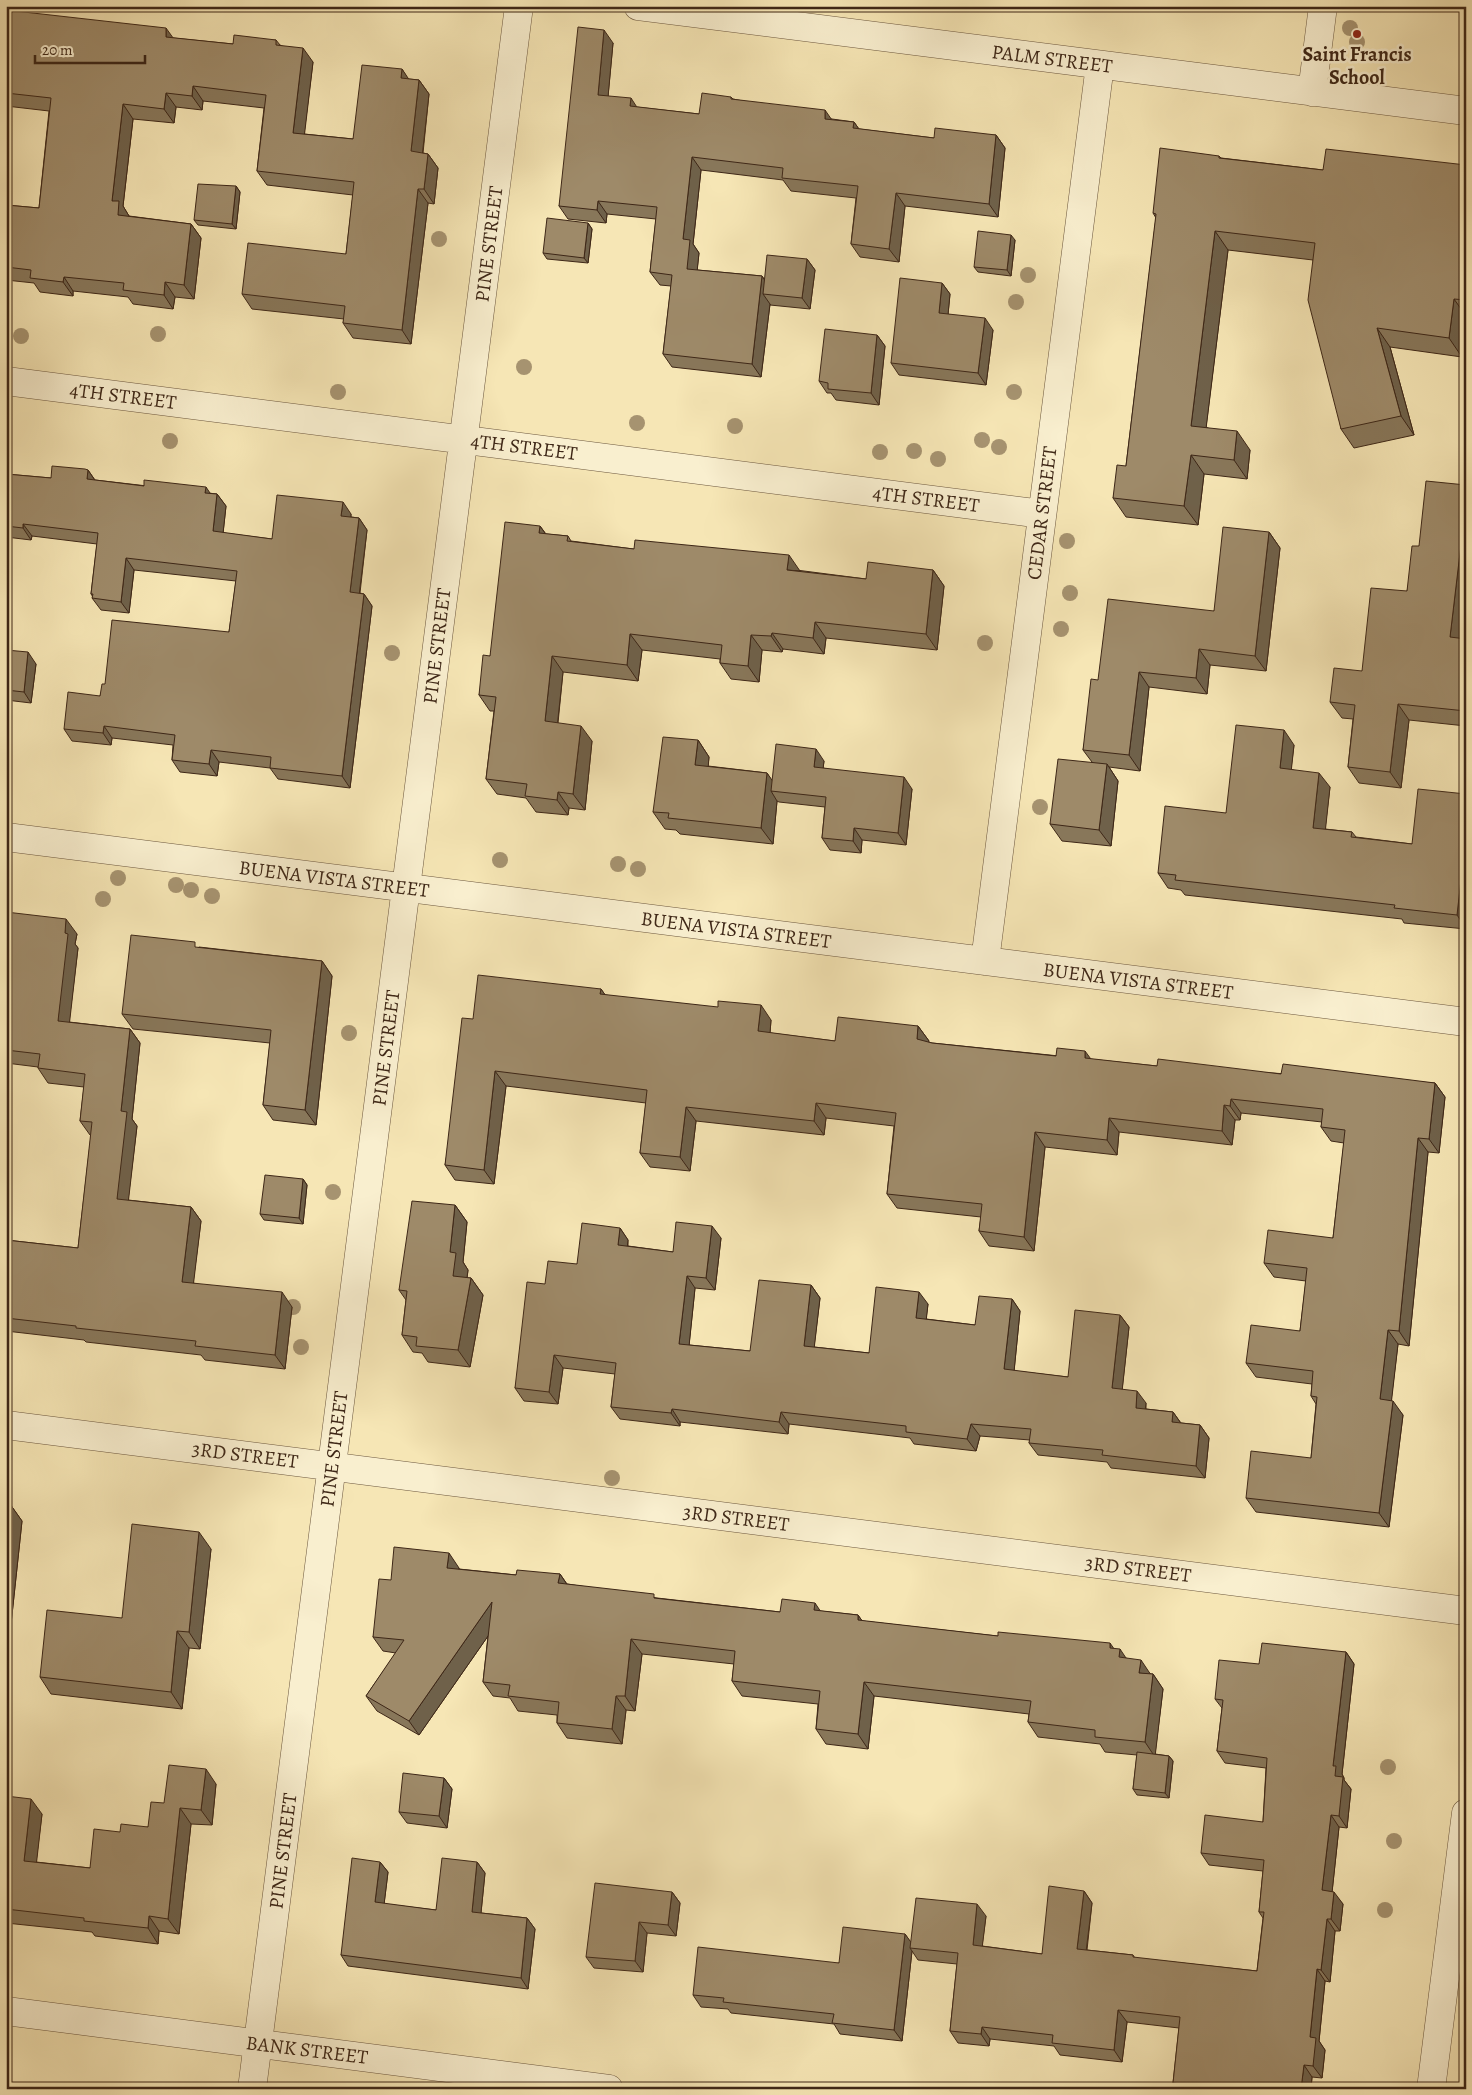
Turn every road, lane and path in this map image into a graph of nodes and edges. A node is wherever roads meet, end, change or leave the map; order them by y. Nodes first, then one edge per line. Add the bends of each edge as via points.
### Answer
1 (519, 6) edge
2 (638, 6) edge
3 (1323, 6) edge
4 (1100, 65) junction
5 (1312, 92) junction
6 (1466, 111) edge
7 (6, 382) edge
8 (464, 440) junction
9 (1042, 514) junction
10 (6, 837) edge
11 (406, 888) junction
12 (985, 961) junction
13 (1466, 1022) edge
14 (6, 1425) edge
15 (332, 1466) junction
16 (1466, 1611) edge
17 (1466, 1814) edge
18 (6, 2011) edge
19 (258, 2044) junction
20 (252, 2089) edge
21 (609, 2089) edge
22 (1431, 2089) edge

1 - 8 street, PINE STREET
2 - 4 street, PALM STREET
3 - 5 street
4 - 5 street, PALM STREET
4 - 9 street, CEDAR STREET
5 - 6 street, PALM STREET
7 - 8 street, 4TH STREET
8 - 9 street, 4TH STREET
8 - 11 street, PINE STREET
9 - 12 street, CEDAR STREET
10 - 11 street, BUENA VISTA STREET
11 - 12 street, BUENA VISTA STREET
11 - 15 street, PINE STREET
12 - 13 street, BUENA VISTA STREET
14 - 15 street, 3RD STREET
15 - 16 street, 3RD STREET
15 - 19 street, PINE STREET
17 - 22 street
18 - 19 street, BANK STREET
19 - 20 street, PINE STREET
19 - 21 street, BANK STREET

